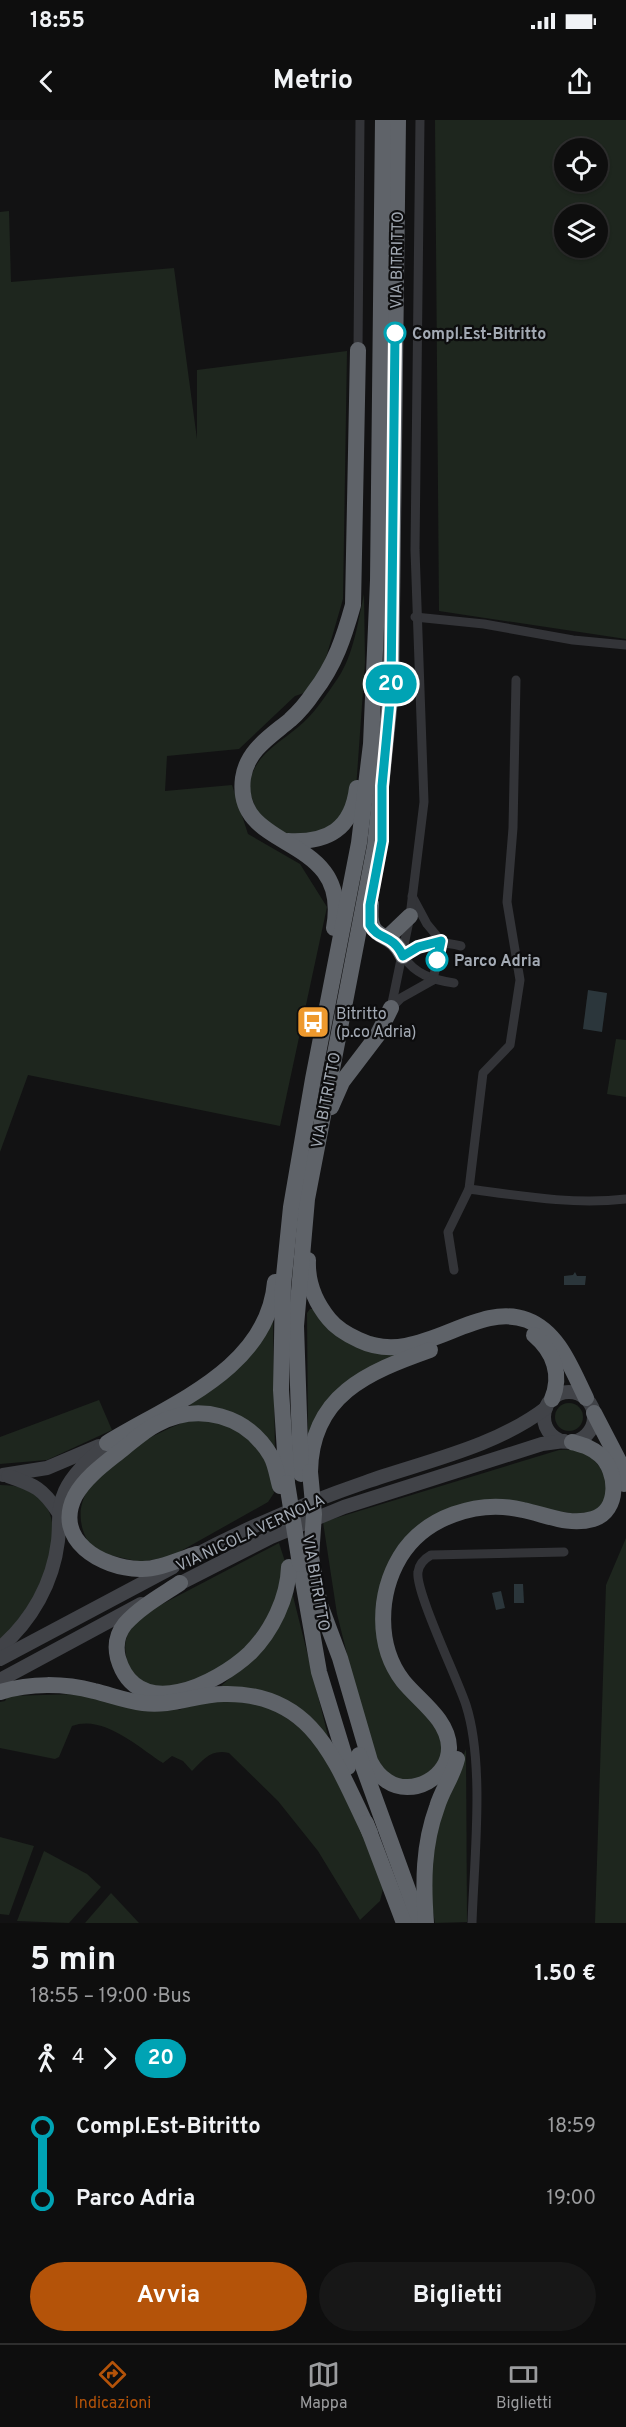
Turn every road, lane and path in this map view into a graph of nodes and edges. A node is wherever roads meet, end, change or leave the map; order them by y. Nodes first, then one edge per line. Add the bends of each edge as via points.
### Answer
1 (360, 120) edge
2 (383, 120) edge
3 (398, 120) edge
4 (420, 120) edge
5 (358, 350) joint
6 (377, 616) junction
7 (415, 617) junction
8 (626, 645) edge
9 (516, 680) dead end
10 (382, 786) junction
11 (284, 841) junction
12 (412, 896) junction
13 (410, 916) junction
14 (388, 937) junction
15 (441, 941) junction
16 (461, 946) dead end
17 (403, 956) junction
18 (334, 976) junction
19 (433, 980) junction
20 (454, 983) dead end
21 (391, 1008) junction
22 (308, 1104) junction
23 (469, 1189) junction
24 (307, 1199) junction
25 (626, 1199) edge
26 (454, 1270) dead end
27 (549, 1403) junction
28 (590, 1406) junction
29 (568, 1442) junction
30 (107, 1443) junction
31 (2, 1475) edge
32 (293, 1482) junction
33 (58, 1512) junction
34 (564, 1552) dead end
35 (197, 1554) junction
36 (300, 1563) junction
37 (180, 1583) junction
38 (319, 1602) junction
39 (0, 1648) edge
40 (0, 1659) edge
41 (0, 1680) edge
42 (0, 1692) edge
43 (370, 1833) junction
44 (404, 1923) edge
45 (420, 1923) edge
46 (426, 1923) edge
47 (472, 1923) edge

1 - 5 street
2 - 6 highway, VIA BITRITTO
3 - 10 highway, VIA BITRITTO via 392,668
4 - 7 street
5 - 11 highway via 353,605 333,665 292,718 266,738 248,760 243,779 251,818
6 - 11 highway via 355,803 349,816 329,836 314,841
6 - 18 highway, VIA BITRITTO via 364,813
7 - 8 street
7 - 12 street via 424,802
9 - 23 street via 507,902 520,980 510,1045 483,1073
10 - 14 highway via 382,841 370,917 373,930
10 - 24 highway, VIA BITRITTO via 369,878
11 - 18 highway via 301,849 327,874 336,916 328,957
12 - 13 street
12 - 15 street
13 - 14 highway
13 - 17 street
14 - 17 highway via 397,943
15 - 16 street
15 - 17 street
15 - 19 street
17 - 19 street via 408,964
17 - 21 street
18 - 22 highway, VIA BITRITTO
19 - 20 street
19 - 21 street
21 - 24 highway via 336,1093 325,1128 318,1177
22 - 30 highway via 294,1126 274,1293 254,1338 216,1378
22 - 32 highway, VIA BITRITTO via 296,1169 283,1286 281,1390
23 - 25 street via 596,1203
23 - 26 street via 448,1232
24 - 28 highway via 312,1224 308,1265 312,1291 331,1322 346,1334 369,1345 393,1348 414,1345 492,1318 526,1319 556,1342
24 - 32 highway, VIA BITRITTO via 296,1326
27 - 28 main road via 565,1392 580,1394
27 - 29 main road via 544,1416 549,1432
27 - 32 highway via 558,1377 542,1342 520,1329 487,1330 386,1366 348,1388 322,1422
27 - 35 main road, VIA NICOLA VERNOLA via 523,1425 339,1491
28 - 29 main road via 591,1429 579,1440
28 - 46 highway via 620,1463 624,1479 621,1507 613,1518 601,1526 575,1532 506,1517 463,1521 433,1537 413,1555 398,1587 394,1618 398,1650 413,1677 453,1723 460,1750 438,1803 427,1844 423,1885
29 - 37 main road, VIA NICOLA VERNOLA via 542,1444 344,1507 271,1537
29 - 38 highway via 589,1447 602,1456 610,1469 612,1500 597,1518 566,1521 521,1509 481,1507 458,1512 422,1532 405,1548 395,1565 384,1606 389,1655 403,1681 440,1721 449,1748 442,1768 429,1782 402,1787 388,1783 373,1767
30 - 31 main road via 47,1468
30 - 33 main road via 65,1490
31 - 33 main road via 32,1484 45,1493
32 - 35 highway via 260,1439 242,1424 218,1414 199,1412 150,1428 95,1471 76,1496 69,1515 71,1531 95,1557 141,1569
32 - 36 highway, VIA BITRITTO, bridge
32 - 36 highway, VIA BITRITTO, bridge via 292,1526
33 - 39 main road via 58,1543 46,1586 27,1620
34 - 47 street via 431,1555 423,1560 417,1573 466,1706 476,1757
35 - 40 main road, VIA NICOLA VERNOLA
36 - 37 highway via 277,1613 251,1652 231,1669 190,1689 165,1694 146,1692 121,1670 117,1638 134,1616
36 - 38 highway, VIA BITRITTO
36 - 43 highway, VIA BITRITTO via 319,1672
37 - 41 main road, VIA NICOLA VERNOLA
38 - 45 highway, VIA BITRITTO via 366,1780
42 - 43 highway via 46,1685 73,1686 162,1705 222,1694 245,1694 273,1701 300,1716 332,1753
43 - 44 highway, VIA BITRITTO

